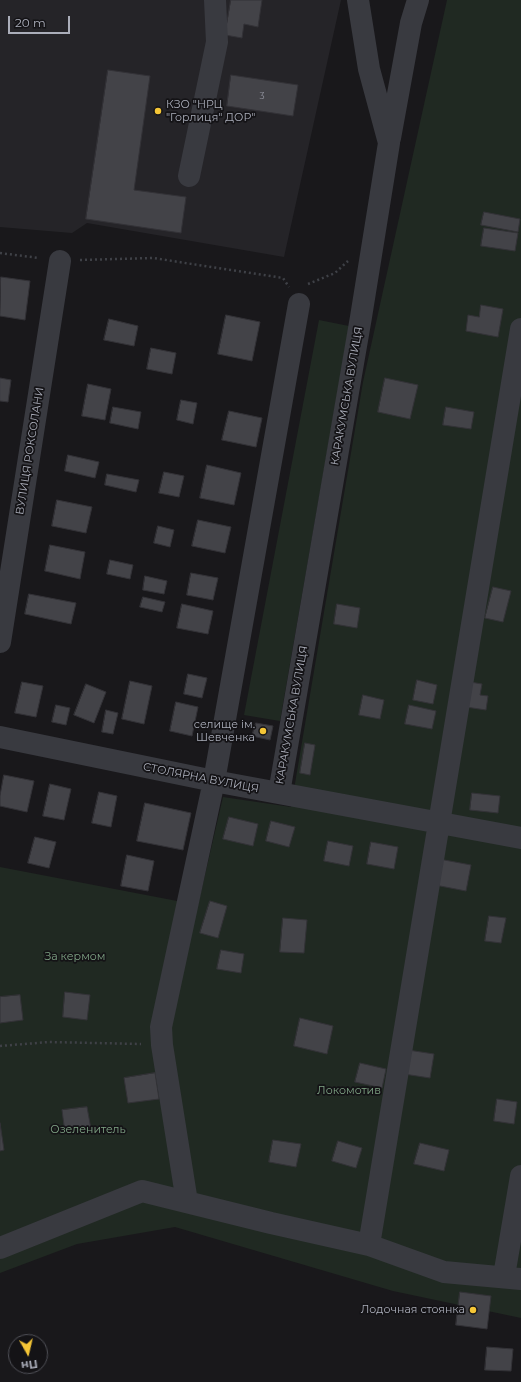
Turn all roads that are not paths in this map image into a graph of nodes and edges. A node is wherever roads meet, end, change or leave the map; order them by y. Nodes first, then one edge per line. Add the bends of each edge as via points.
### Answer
1 (215, 0) edge
2 (358, 0) edge
3 (418, 0) edge
4 (389, 143) junction
5 (189, 176) dead end
6 (60, 260) road end
7 (295, 298) road end
8 (521, 329) edge
9 (0, 642) edge
10 (0, 737) edge
11 (214, 781) junction
12 (279, 793) junction
13 (439, 823) junction
14 (521, 838) edge
15 (521, 1176) edge
16 (187, 1202) junction
17 (369, 1245) junction
18 (0, 1248) edge
19 (513, 1278) edge

1 - 5 street via 217,42
2 - 4 street, КАРАКУМСЬКА ВУЛИЦЯ via 369,69
3 - 4 street via 411,23
4 - 12 street, КАРАКУМСЬКА ВУЛИЦЯ
6 - 9 street, ВУЛИЦЯ РОКСОЛАНИ
7 - 11 street
8 - 13 street
10 - 11 street, СТОЛЯРНА ВУЛИЦЯ
11 - 12 street, СТОЛЯРНА ВУЛИЦЯ
11 - 16 street via 161,1027
12 - 13 street, СТОЛЯРНА ВУЛИЦЯ
13 - 14 street, СТОЛЯРНА ВУЛИЦЯ
13 - 17 street
15 - 19 street
16 - 17 street
16 - 18 street via 142,1191
17 - 19 street via 444,1272

